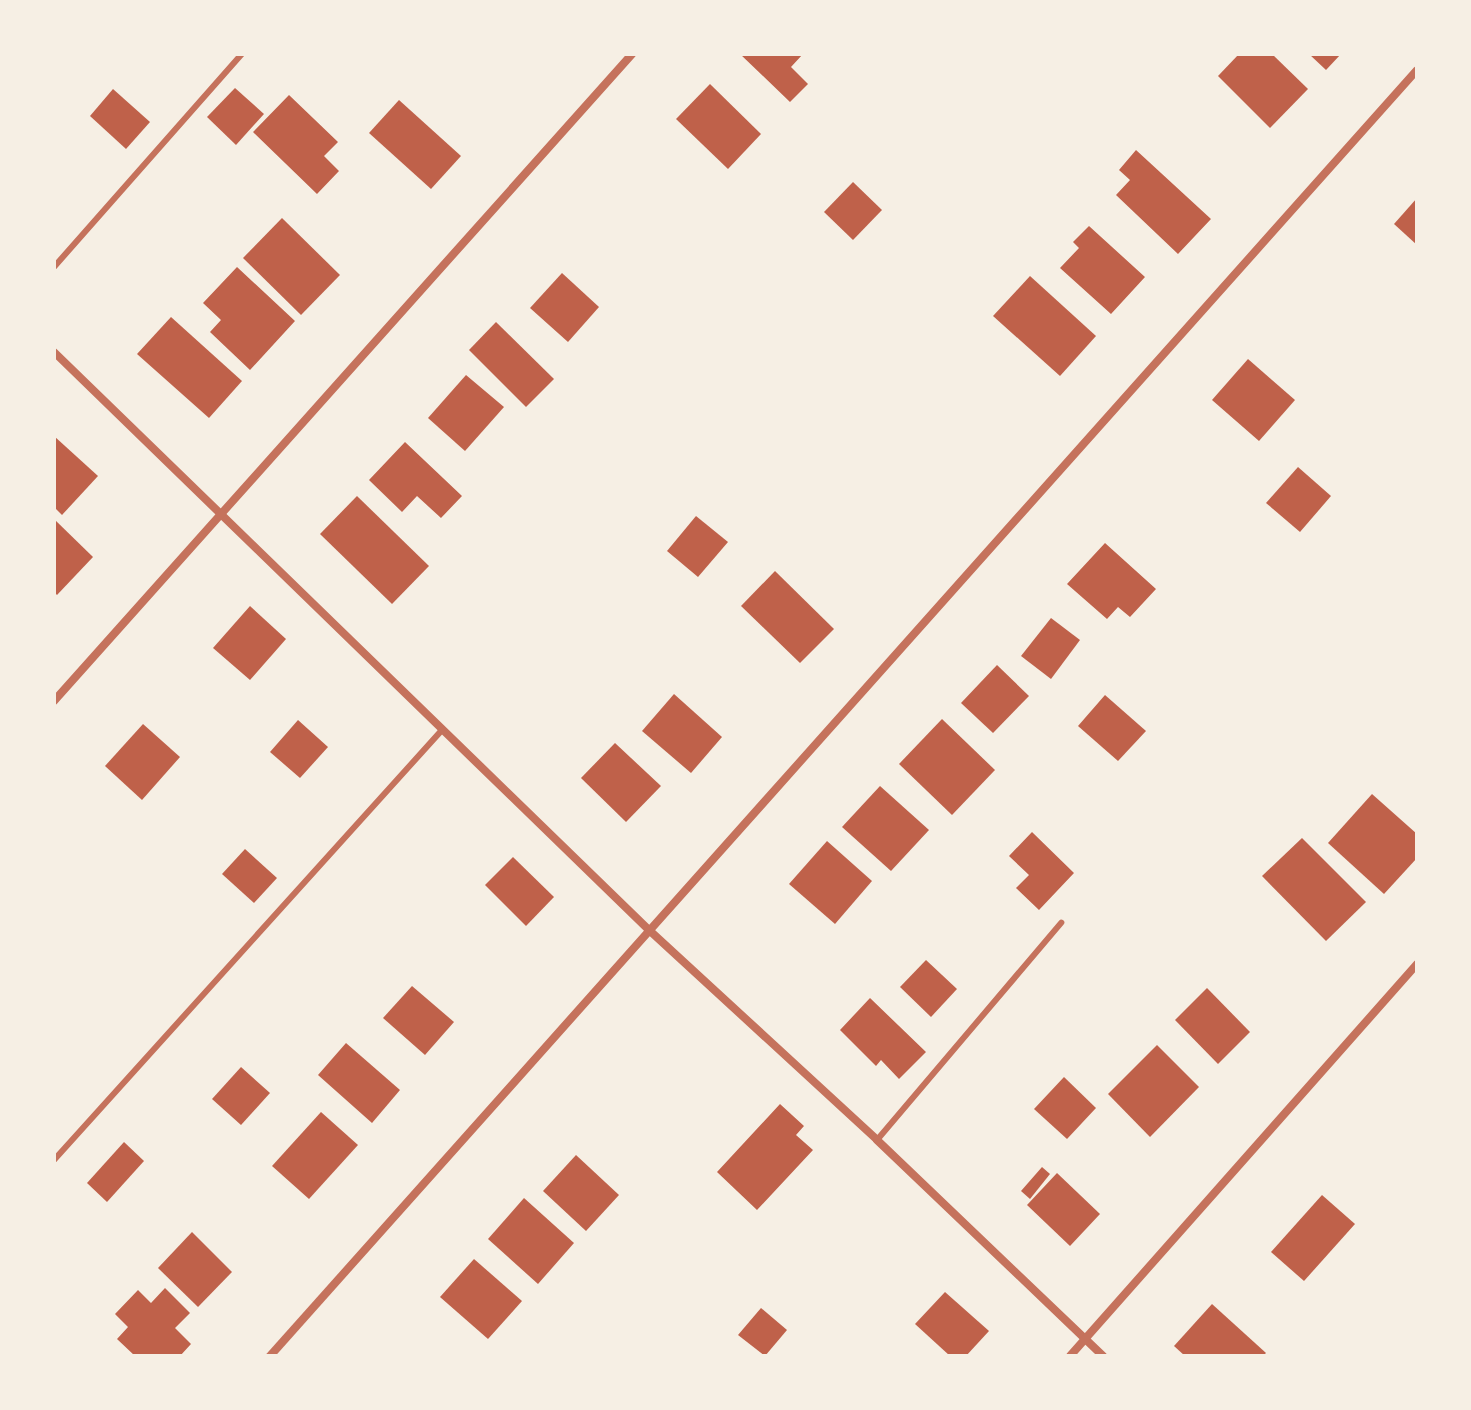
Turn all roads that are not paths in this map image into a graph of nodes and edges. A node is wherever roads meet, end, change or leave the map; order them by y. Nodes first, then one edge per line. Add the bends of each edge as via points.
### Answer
1 (242, 54) edge
2 (632, 54) edge
3 (1417, 70) edge
4 (54, 267) edge
5 (54, 352) edge
6 (221, 513) junction
7 (54, 701) edge
8 (442, 730) junction
9 (1061, 923) dead end
10 (649, 930) junction
11 (1417, 964) edge
12 (877, 1140) junction
13 (54, 1160) edge
14 (1085, 1339) junction
15 (270, 1356) edge
16 (1070, 1356) edge
17 (1103, 1356) edge

1 - 4 lane
2 - 6 street
3 - 10 street
5 - 6 street
6 - 7 street
6 - 8 street
8 - 10 street
8 - 13 lane
9 - 12 lane
10 - 12 street
10 - 15 street
11 - 14 street
12 - 14 street
14 - 16 street
14 - 17 street

